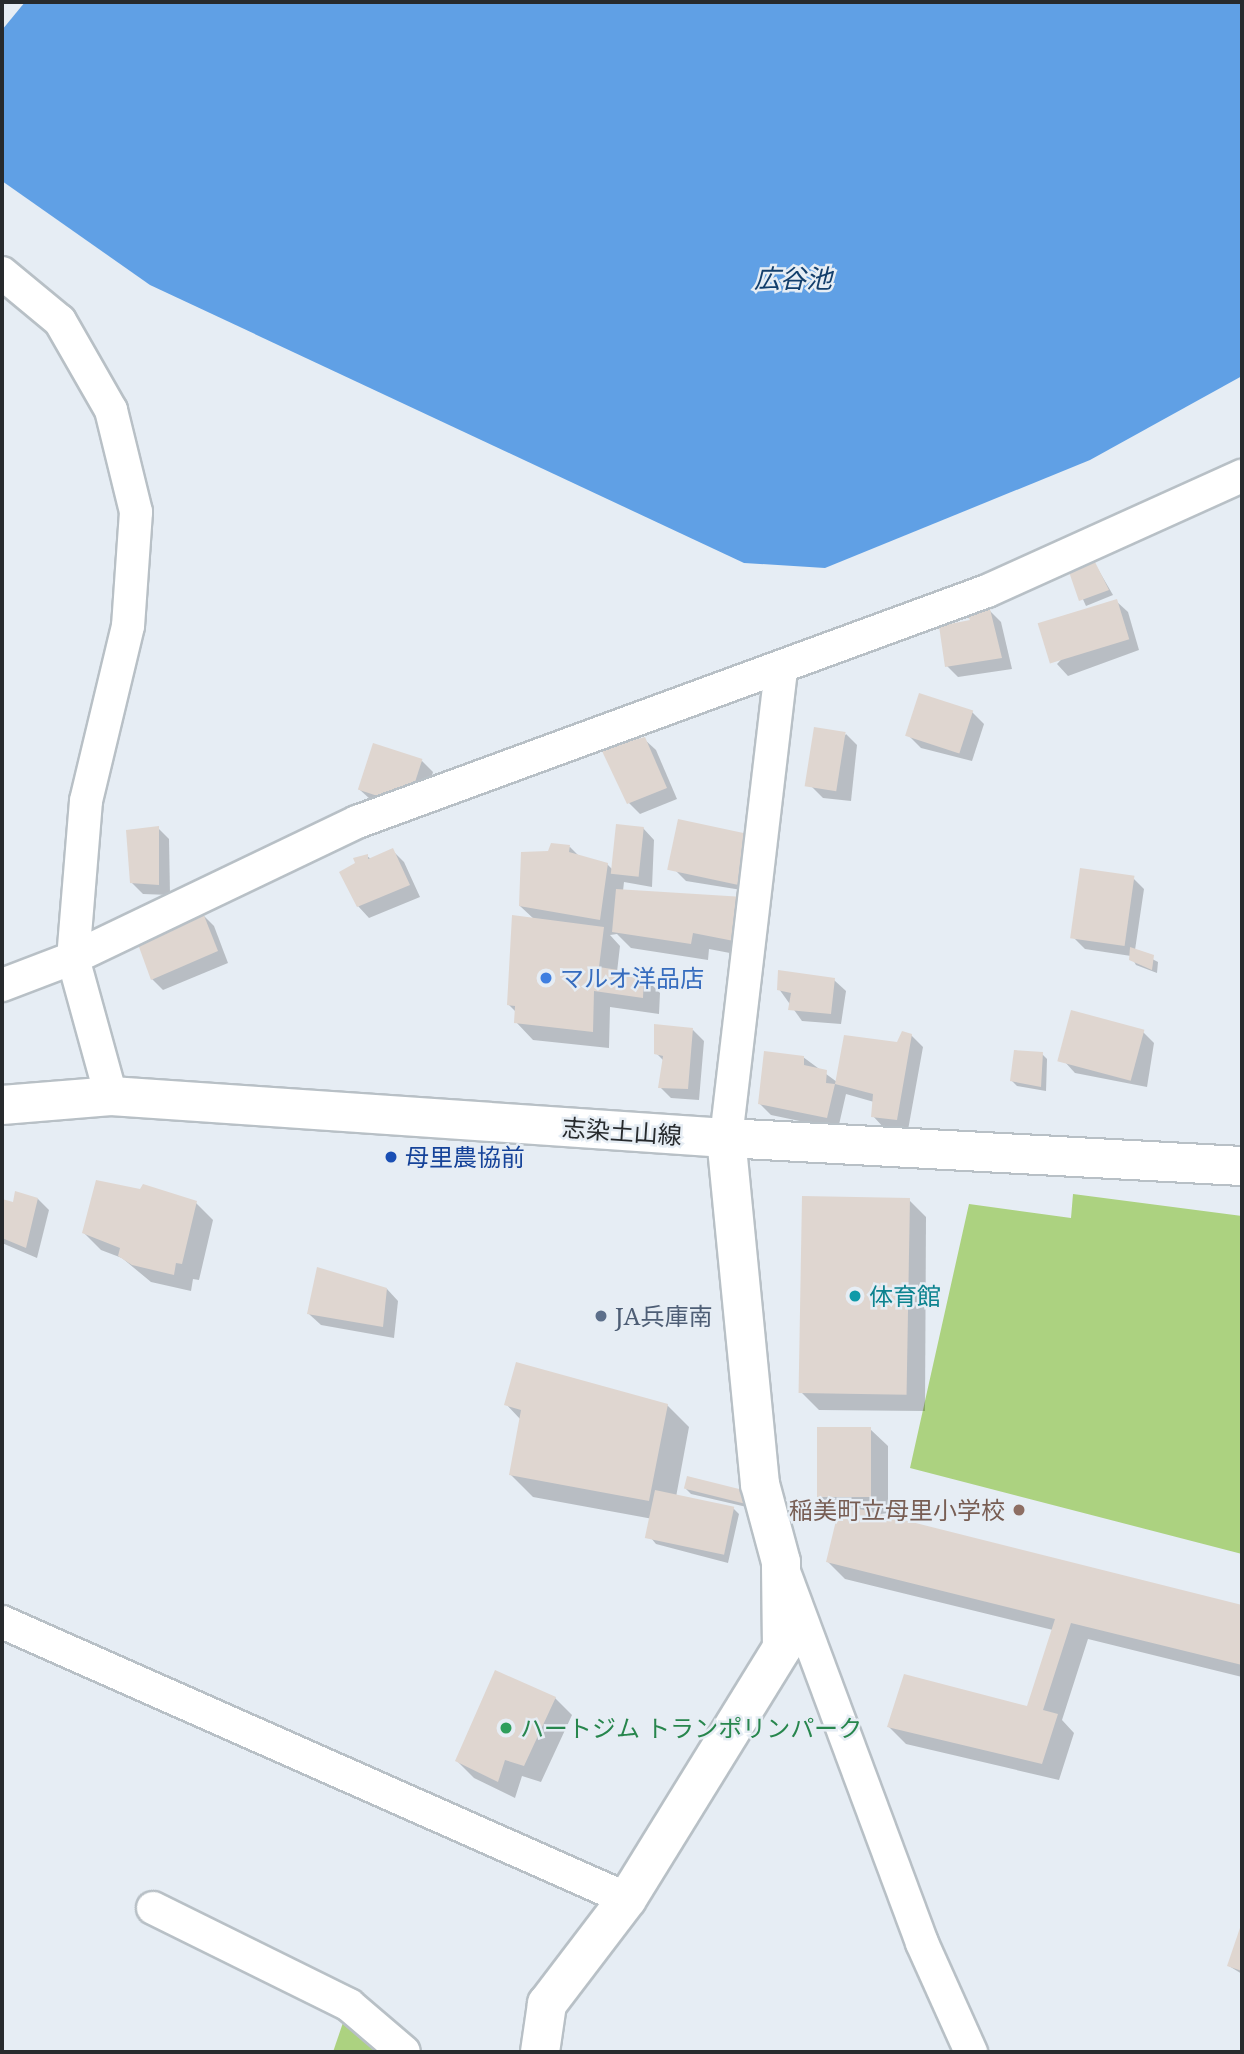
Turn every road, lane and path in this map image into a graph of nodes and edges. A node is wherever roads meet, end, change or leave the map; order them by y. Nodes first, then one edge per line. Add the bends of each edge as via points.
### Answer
1 (2, 273) edge
2 (1242, 475) edge
3 (781, 670) junction
4 (73, 958) junction
5 (2, 985) edge
6 (111, 1096) junction
7 (2, 1105) edge
8 (726, 1138) junction
9 (1242, 1166) edge
10 (781, 1562) junction
11 (2, 1622) edge
12 (627, 1899) junction
13 (153, 1908) dead end
14 (401, 2052) edge
15 (540, 2052) edge
16 (971, 2052) edge

1 - 4 street via 60,321 111,410 136,512 128,626 86,801
2 - 3 street via 987,592
3 - 4 street via 357,822
3 - 8 street
4 - 5 street
4 - 6 street
6 - 7 main road, 志染土山線
6 - 8 main road, 志染土山線
8 - 9 main road, 志染土山線
8 - 10 main road via 761,1484
10 - 12 main road via 782,1648
10 - 16 street via 922,1942
11 - 12 street
12 - 15 main road via 547,2004
13 - 14 street via 349,2005

